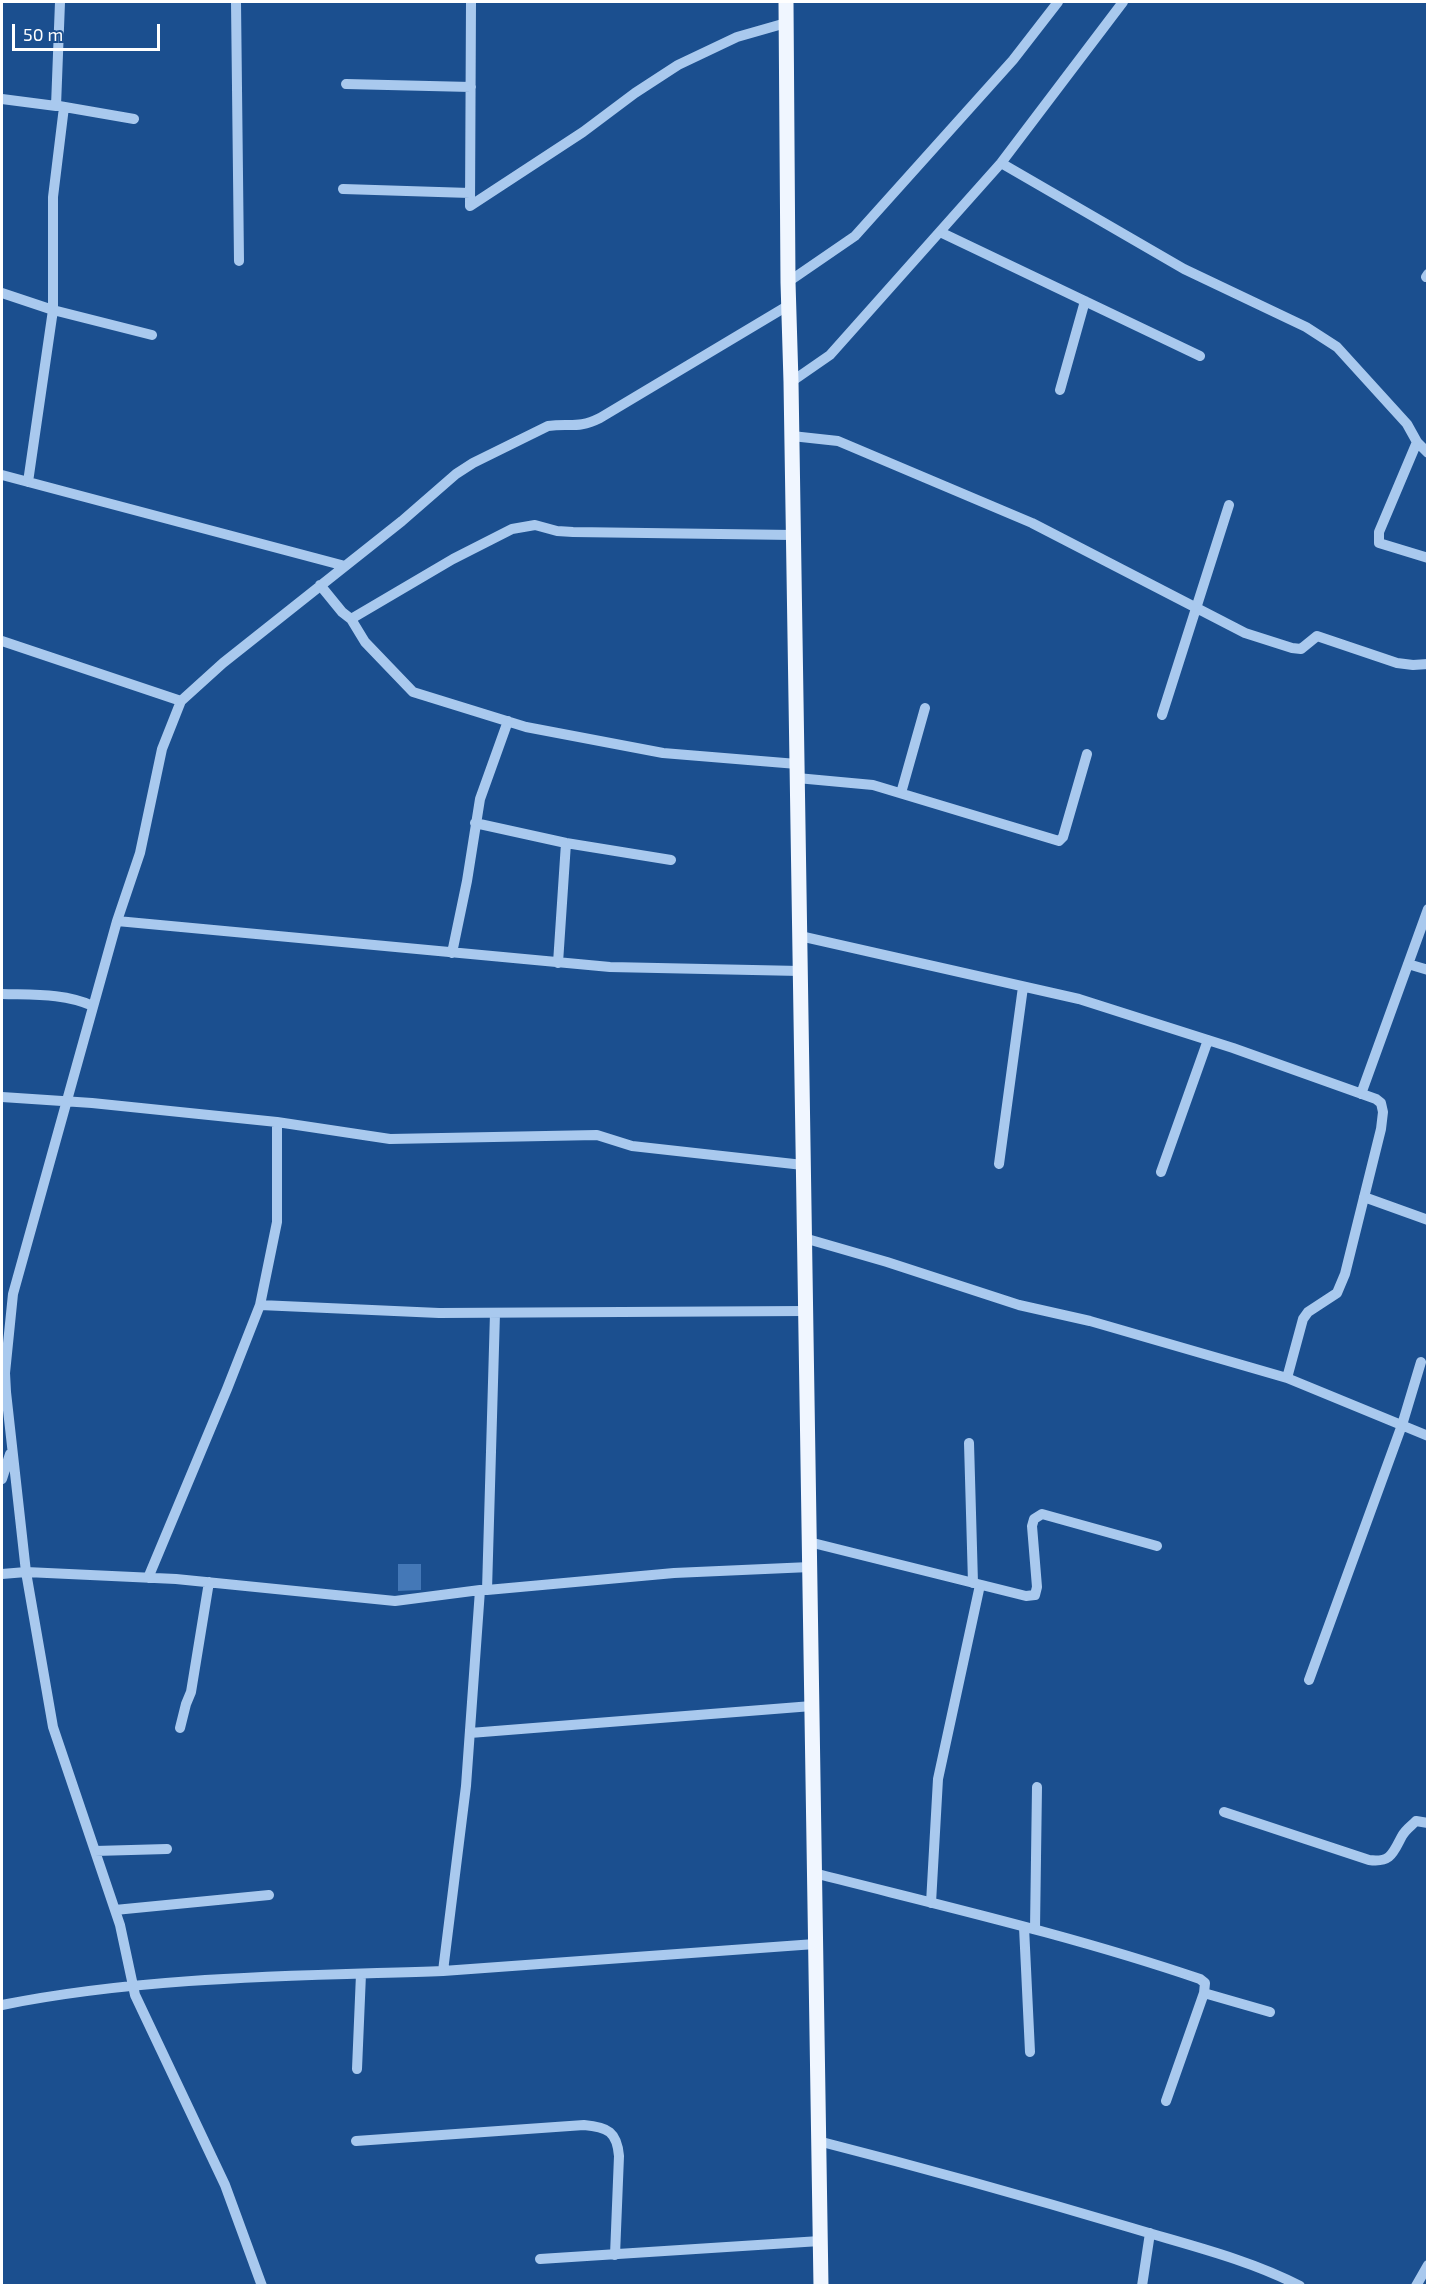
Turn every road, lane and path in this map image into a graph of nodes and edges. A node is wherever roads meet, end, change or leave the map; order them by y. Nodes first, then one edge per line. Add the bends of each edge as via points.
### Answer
1 (60, 2) edge
2 (236, 2) edge
3 (471, 2) edge
4 (786, 2) edge
5 (1058, 2) edge
6 (1123, 2) edge
7 (786, 23) junction
8 (346, 84) dead end
9 (471, 87) junction
10 (2, 99) edge
11 (60, 106) junction
12 (134, 119) dead end
13 (1001, 163) junction
14 (343, 189) dead end
15 (471, 193) junction
16 (940, 232) junction
17 (239, 261) dead end
18 (788, 282) junction
19 (2, 293) edge
20 (1085, 301) junction
21 (789, 306) junction
22 (53, 310) junction
23 (152, 335) dead end
24 (1200, 356) dead end
25 (791, 381) junction
26 (1060, 390) dead end
27 (792, 436) junction
28 (1417, 442) junction
29 (1428, 453) edge
30 (2, 475) edge
31 (28, 482) junction
32 (1229, 505) dead end
33 (793, 535) junction
34 (1428, 558) edge
35 (345, 566) junction
36 (323, 588) junction
37 (1195, 607) junction
38 (351, 619) junction
39 (2, 641) edge
40 (1428, 664) edge
41 (180, 701) junction
42 (926, 708) dead end
43 (1162, 715) dead end
44 (508, 721) junction
45 (1087, 754) dead end
46 (797, 771) junction
47 (901, 794) junction
48 (475, 823) junction
49 (566, 843) junction
50 (671, 860) dead end
51 (1428, 909) edge
52 (117, 921) junction
53 (800, 936) junction
54 (452, 953) junction
55 (558, 963) junction
56 (1408, 964) junction
57 (1428, 970) edge
58 (800, 971) junction
59 (1023, 987) junction
60 (2, 994) edge
61 (93, 1006) junction
62 (1208, 1040) junction
63 (1360, 1094) junction
64 (2, 1097) edge
65 (66, 1102) junction
66 (277, 1122) junction
67 (803, 1164) junction
68 (999, 1164) dead end
69 (1161, 1172) dead end
70 (1364, 1197) junction
71 (1428, 1220) edge
72 (804, 1238) junction
73 (7, 1300) edge
74 (260, 1305) junction
75 (806, 1311) junction
76 (495, 1313) junction
77 (1421, 1362) dead end
78 (1287, 1378) junction
79 (5, 1413) edge
80 (1402, 1425) junction
81 (1428, 1437) edge
82 (969, 1443) dead end
83 (11, 1452) junction
84 (2, 1479) edge
85 (809, 1542) junction
86 (1157, 1546) dead end
87 (810, 1567) junction
88 (26, 1572) junction
89 (2, 1574) edge
90 (148, 1578) junction
91 (208, 1582) junction
92 (976, 1584) junction
93 (483, 1590) junction
94 (1310, 1680) dead end
95 (812, 1706) junction
96 (180, 1728) dead end
97 (470, 1733) junction
98 (1037, 1787) dead end
99 (1224, 1812) dead end
100 (1428, 1822) edge
101 (167, 1849) dead end
102 (95, 1851) junction
103 (814, 1873) junction
104 (269, 1895) dead end
105 (931, 1903) junction
106 (115, 1910) junction
107 (1030, 1928) junction
108 (815, 1944) junction
109 (444, 1971) junction
110 (362, 1974) junction
111 (134, 1987) junction
112 (1204, 1993) junction
113 (2, 2005) edge
114 (1270, 2012) dead end
115 (1030, 2052) dead end
116 (357, 2069) dead end
117 (1166, 2101) dead end
118 (356, 2140) dead end
119 (819, 2141) junction
120 (1150, 2233) junction
121 (820, 2241) junction
122 (615, 2254) junction
123 (540, 2259) dead end
124 (1428, 2265) edge
125 (262, 2286) edge
126 (821, 2286) edge
127 (1142, 2286) edge
128 (1300, 2286) edge
129 (1416, 2286) edge

1 - 11 street
2 - 17 street
3 - 9 street
4 - 7 main road
5 - 18 street via 1013,60 855,236
6 - 13 street
7 - 15 street via 737,37 678,65 470,206
7 - 18 main road
8 - 9 street
9 - 15 street
10 - 11 street
11 - 12 street
11 - 22 street via 53,197
13 - 16 street
13 - 28 street via 1184,269 1306,327 1337,347 1407,424
14 - 15 street
16 - 20 street
16 - 25 street via 830,355
18 - 21 main road
19 - 22 street
20 - 24 street
20 - 26 street
21 - 25 main road
21 - 35 street via 586,426 548,426 473,463
22 - 23 street
22 - 31 street
25 - 27 main road
27 - 33 main road
27 - 37 street via 838,441 1032,523
28 - 29 street
28 - 34 street via 1379,532 1379,543
30 - 31 street
31 - 35 street
32 - 37 street
33 - 38 street via 573,532 535,525 512,529
33 - 46 main road
35 - 36 street
36 - 38 street
36 - 41 street via 222,663
37 - 40 street via 1245,633 1292,648 1301,649 1317,636 1396,663
37 - 43 street
38 - 44 street via 365,642 413,692
39 - 41 street
41 - 52 street via 162,749 140,852
42 - 47 street
44 - 46 street via 663,753
44 - 48 street
45 - 47 street via 1059,841
46 - 47 street
46 - 53 main road
48 - 49 street
48 - 54 street
49 - 50 street
49 - 55 street
51 - 56 street
52 - 54 street
52 - 61 street
53 - 58 main road
53 - 59 street
54 - 55 street
55 - 58 street
56 - 57 street
56 - 63 street
58 - 67 main road
59 - 62 street via 1079,999
59 - 68 street
60 - 61 street via 49,994 79,999
61 - 65 street
62 - 63 street
62 - 69 street
63 - 70 street via 1381,1103 1383,1112
64 - 65 street
65 - 66 street
65 - 73 street
66 - 67 street via 390,1139 597,1135 632,1146
66 - 74 street via 277,1222
67 - 72 main road
70 - 71 street
70 - 78 street via 1337,1293 1308,1312 1303,1320
72 - 75 main road
72 - 78 street via 1019,1305 1090,1321
73 - 79 street
74 - 76 street
74 - 90 street
75 - 76 street
75 - 85 main road
76 - 93 street
77 - 80 street
78 - 80 street
79 - 83 street
80 - 81 street
80 - 94 street
82 - 92 street
83 - 84 street
83 - 88 street
85 - 87 main road
85 - 92 street
86 - 92 street via 1042,1514 1032,1526 1035,1595
87 - 93 street via 675,1573
87 - 95 main road
88 - 89 street
88 - 90 street
88 - 102 street via 53,1727
90 - 91 street
91 - 93 street via 395,1601
91 - 96 street via 191,1692
92 - 105 street via 938,1779
93 - 97 street
95 - 97 street
95 - 103 main road
97 - 109 street
98 - 107 street
99 - 100 street via 1380,1862 1391,1857 1403,1834 1416,1821
101 - 102 street
102 - 106 street
103 - 105 street
103 - 108 main road
104 - 106 street
105 - 107 street
106 - 111 street
107 - 112 street via 1200,1979 1205,1983
107 - 115 street
108 - 109 street
108 - 119 main road
109 - 110 street
110 - 111 street
110 - 116 street
111 - 113 street via 58,1994
111 - 125 street via 225,2185
112 - 114 street
112 - 117 street
118 - 122 street via 584,2126 606,2129 618,2143 619,2156
119 - 120 street
119 - 121 main road
120 - 127 street
120 - 128 street via 1274,2272
121 - 122 street
121 - 126 main road
122 - 123 street
124 - 129 street

